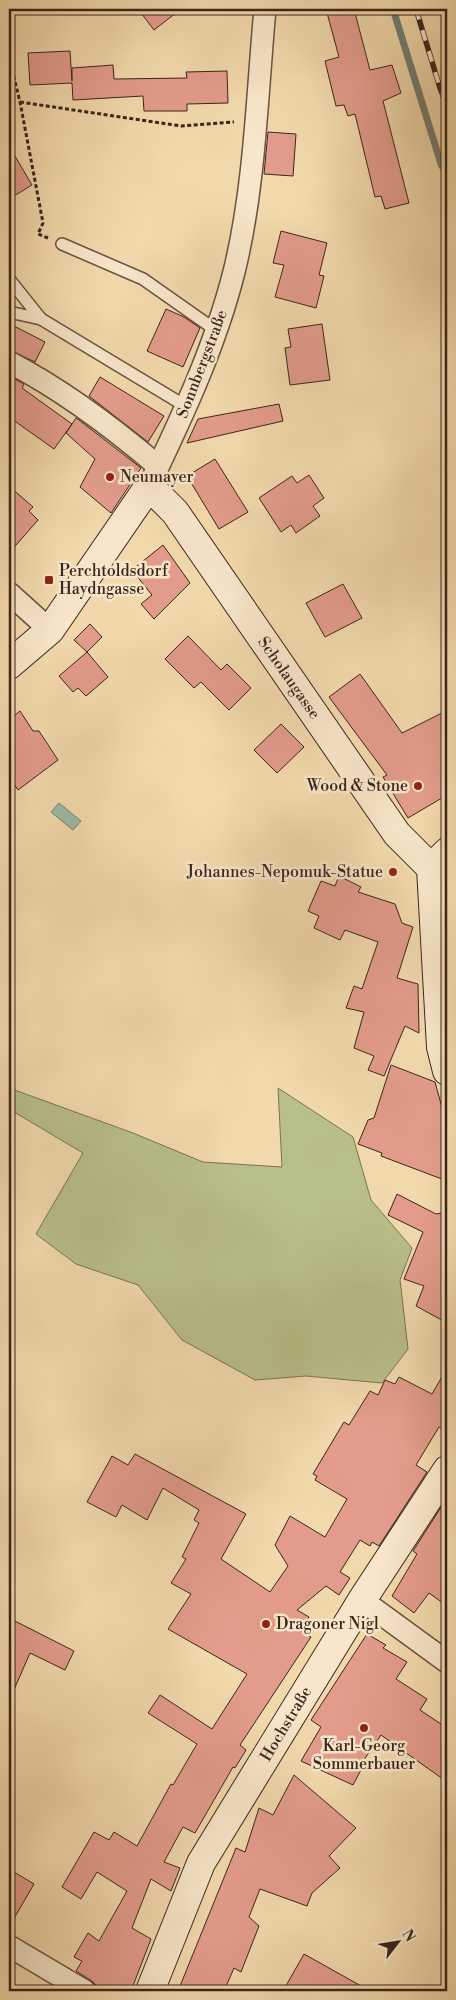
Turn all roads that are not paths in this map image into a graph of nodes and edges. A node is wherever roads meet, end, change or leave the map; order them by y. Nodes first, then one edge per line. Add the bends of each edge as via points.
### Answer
1 (265, 9) edge
2 (62, 244) road end
3 (9, 279) edge
4 (9, 312) edge
5 (41, 319) junction
6 (217, 331) junction
7 (9, 362) edge
8 (187, 407) junction
9 (154, 476) junction
10 (9, 593) edge
11 (50, 630) junction
12 (9, 665) edge
13 (439, 860) edge
14 (447, 1071) edge
15 (447, 1470) edge
16 (362, 1600) junction
17 (447, 1662) edge
18 (9, 1946) edge
19 (85, 1991) edge
20 (150, 1991) edge

1 - 6 street, Sonnbergstraße via 248,194 234,271
2 - 6 lane via 143,279
3 - 5 lane
4 - 5 lane
5 - 8 lane
6 - 8 street, Sonnbergstraße
7 - 9 street via 97,416
8 - 9 street, Sonnbergstraße
9 - 11 main road, Sonnbergstraße
9 - 13 main road, Scholaugasse via 175,512 397,834
10 - 11 street
11 - 12 main road, Sonnbergstraße
13 - 14 main road via 441,1048
15 - 16 main road, Hochstraße
16 - 17 street
16 - 20 main road, Hochstraße via 201,1863
18 - 19 street

